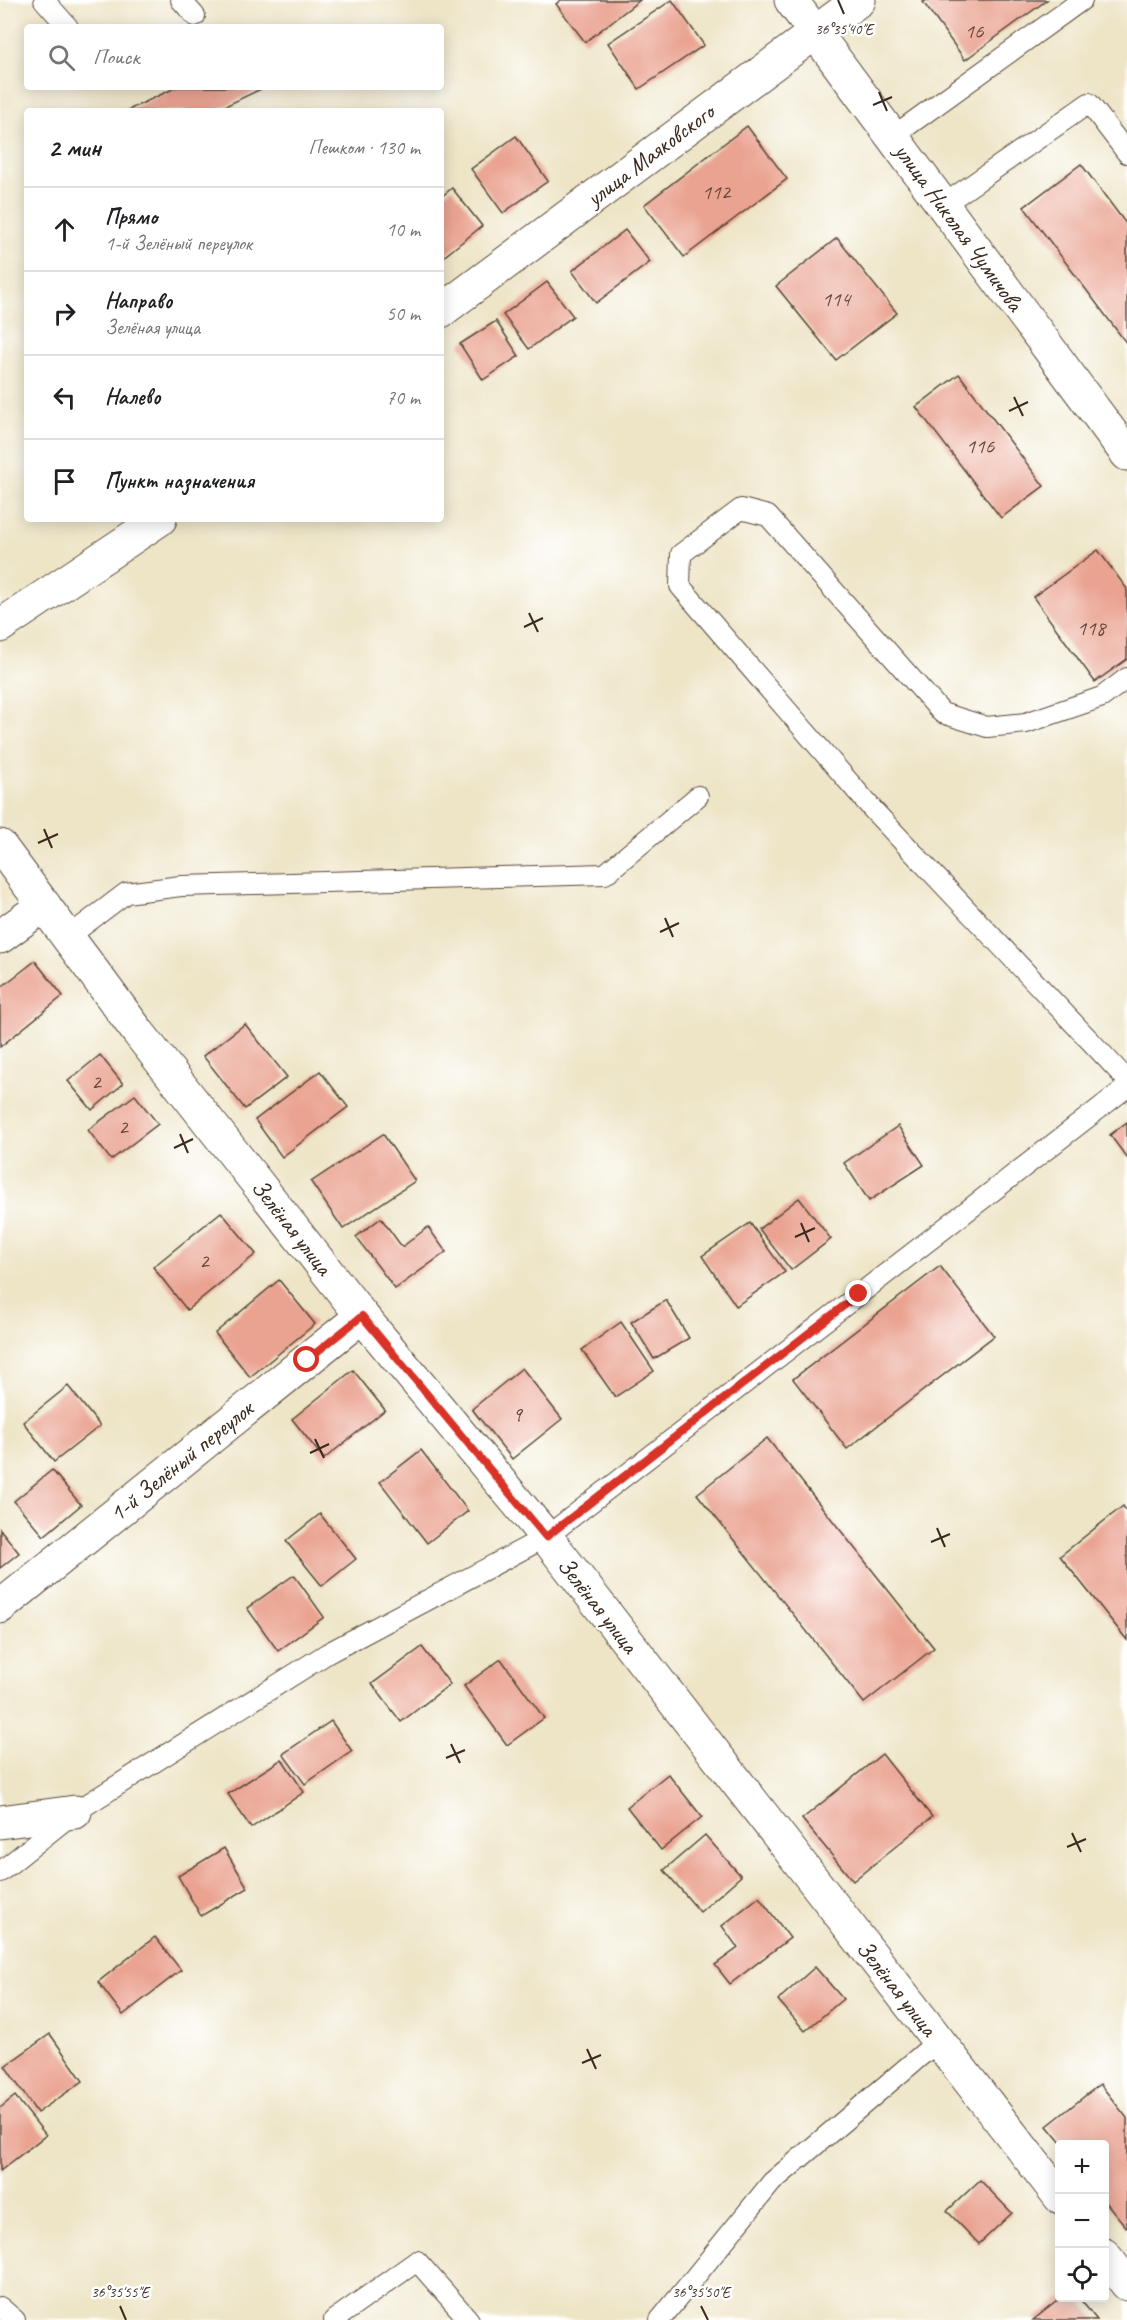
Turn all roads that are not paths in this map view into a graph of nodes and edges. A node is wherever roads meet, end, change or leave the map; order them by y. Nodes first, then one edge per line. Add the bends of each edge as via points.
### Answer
1 (44, 0) edge
2 (181, 0) edge
3 (791, 0) edge
4 (859, 0) edge
5 (1082, 0) edge
6 (195, 16) dead end
7 (65, 24) edge
8 (815, 33) junction
9 (892, 137) junction
10 (1127, 153) edge
11 (943, 205) junction
12 (444, 309) edge
13 (1127, 454) edge
14 (156, 522) edge
15 (0, 626) edge
16 (1127, 678) edge
17 (698, 795) dead end
18 (0, 846) edge
19 (44, 905) junction
20 (68, 937) junction
21 (0, 938) edge
22 (1127, 1080) edge
23 (1127, 1087) edge
24 (362, 1316) junction
25 (546, 1537) junction
26 (0, 1607) edge
27 (75, 1812) junction
28 (0, 1822) edge
29 (0, 1872) edge
30 (938, 2041) junction
31 (1057, 2194) edge
32 (1109, 2261) edge
33 (1127, 2284) edge
34 (0, 2307) edge
35 (15, 2320) edge
36 (334, 2320) edge
37 (469, 2320) edge
38 (660, 2320) edge

1 - 7 lane
2 - 6 lane
3 - 8 street, улица Николая Чумичова
4 - 8 street, улица Маяковского
5 - 9 lane
8 - 9 street, улица Николая Чумичова
8 - 12 street, улица Маяковского
9 - 11 street, улица Николая Чумичова
10 - 11 lane via 1089,103
11 - 13 street, улица Николая Чумичова
14 - 15 street
16 - 22 lane via 1102,697 1026,723 987,727 942,713 768,516 741,509 681,554 680,586 874,811
17 - 20 lane via 605,874 181,886 126,892
18 - 19 street, Зелёная улица
19 - 20 street, Зелёная улица
19 - 21 street
20 - 24 street, Зелёная улица
23 - 25 lane
24 - 25 street, Зелёная улица
24 - 26 street, 1-й Зелёный переулок
25 - 27 lane via 328,1653
25 - 30 street, Зелёная улица
27 - 28 street
27 - 29 lane
30 - 31 street, Зелёная улица
30 - 38 lane via 772,2182
32 - 33 street
34 - 35 lane
36 - 37 lane via 417,2261

